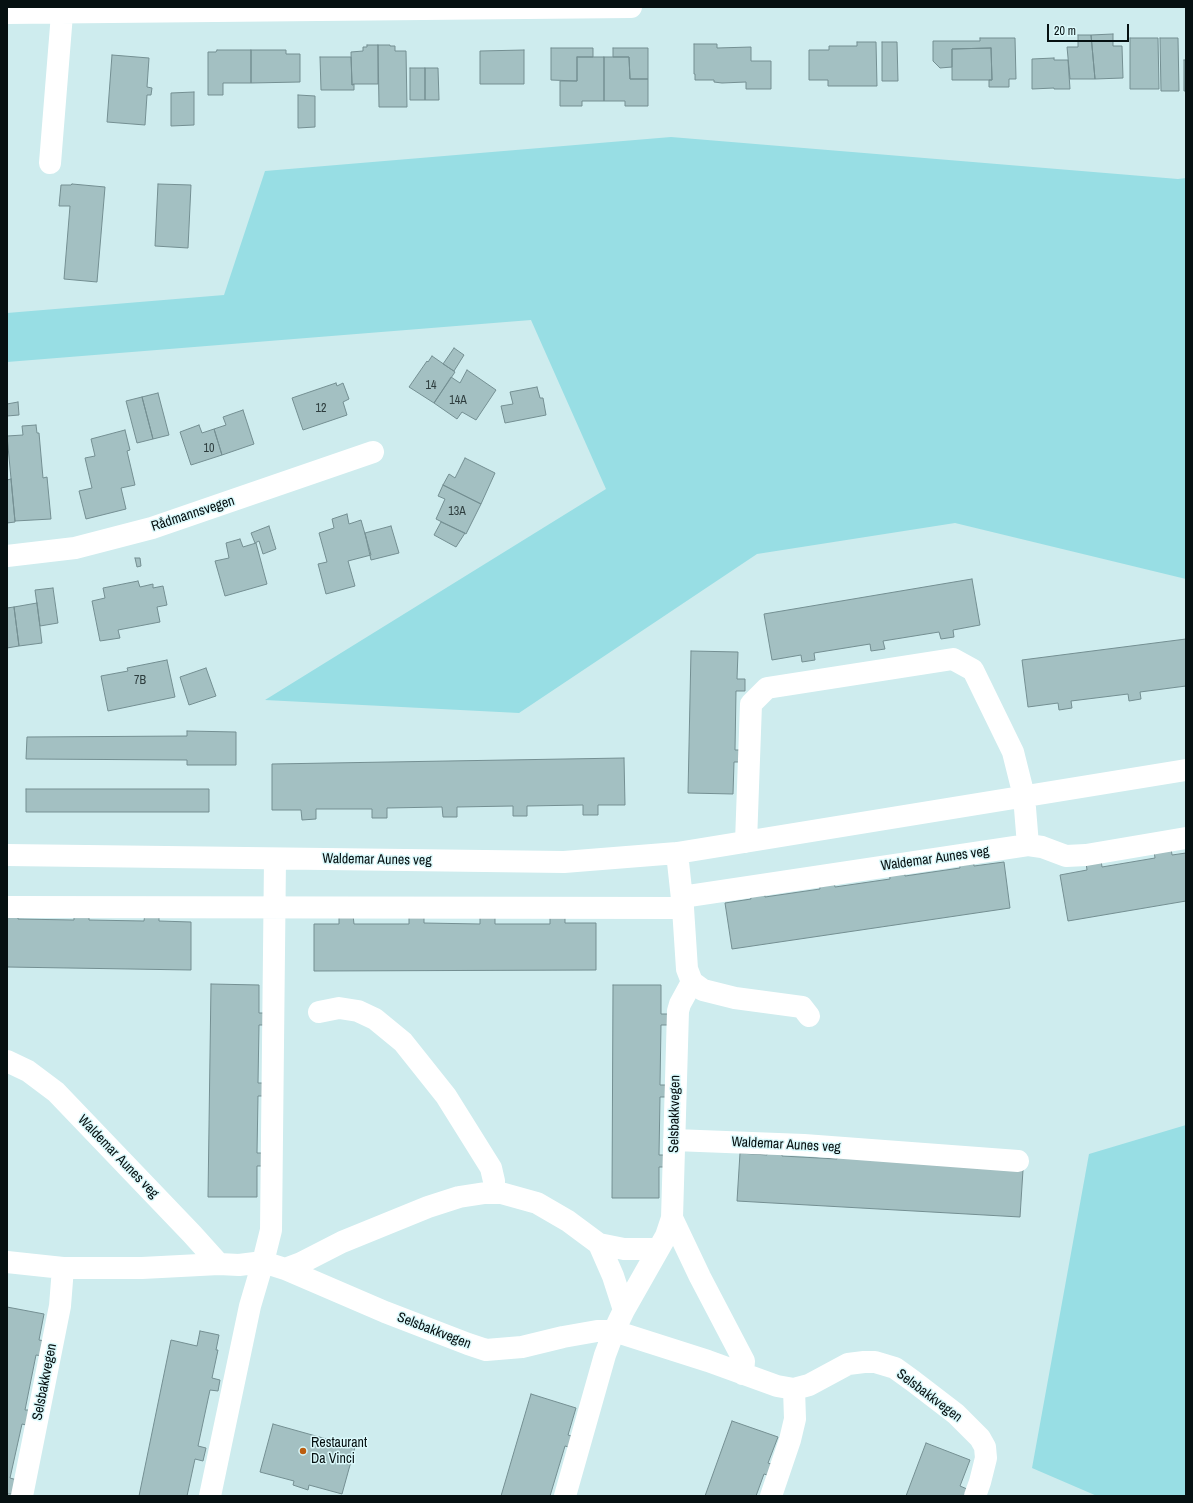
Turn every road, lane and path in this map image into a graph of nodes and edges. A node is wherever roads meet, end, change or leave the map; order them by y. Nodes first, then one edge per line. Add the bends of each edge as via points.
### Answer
1 (631, 7) edge
2 (7, 13) edge
3 (62, 14) junction
4 (50, 163) dead end
5 (373, 452) dead end
6 (7, 556) edge
7 (1186, 770) edge
8 (1024, 796) junction
9 (1186, 838) edge
10 (746, 842) junction
11 (1028, 845) junction
12 (677, 853) junction
13 (7, 855) edge
14 (275, 858) junction
15 (683, 902) junction
16 (7, 907) edge
17 (274, 908) junction
18 (692, 982) junction
19 (319, 1012) dead end
20 (809, 1016) dead end
21 (7, 1061) edge
22 (674, 1140) junction
23 (1018, 1161) dead end
24 (494, 1193) junction
25 (672, 1218) junction
26 (599, 1244) junction
27 (658, 1249) junction
28 (7, 1262) edge
29 (263, 1262) junction
30 (219, 1264) junction
31 (63, 1268) junction
32 (285, 1269) junction
33 (624, 1310) junction
34 (614, 1331) junction
35 (743, 1374) junction
36 (794, 1389) junction
37 (22, 1496) edge
38 (210, 1496) edge
39 (565, 1496) edge
40 (771, 1496) edge
41 (975, 1496) edge

1 - 3 street
2 - 3 street
3 - 4 street
5 - 6 street, Rådmannsvegen via 152,528 75,548
7 - 8 street, Waldemar Aunes veg
8 - 10 street, Waldemar Aunes veg
8 - 10 street via 1013,752 973,670 953,659 767,688 751,704
8 - 11 street
9 - 11 street, Waldemar Aunes veg via 1066,856
10 - 12 street, Waldemar Aunes veg
11 - 15 street, Waldemar Aunes veg
12 - 14 street, Waldemar Aunes veg via 564,862
12 - 15 street
13 - 14 street, Waldemar Aunes veg
14 - 17 street
15 - 17 street, Waldemar Aunes veg
15 - 18 street via 687,969
16 - 17 street, Waldemar Aunes veg
17 - 29 street via 271,1230
18 - 20 street via 703,990 735,998 802,1007
18 - 22 street, Selsbakkvegen via 678,1011
19 - 24 street via 339,1008 358,1011 375,1018 403,1042 446,1096 491,1168
21 - 30 street, Waldemar Aunes veg via 28,1071 56,1092
22 - 23 street, Waldemar Aunes veg via 804,1145
22 - 25 street, Selsbakkvegen
24 - 26 street via 537,1203 568,1221
24 - 32 street via 459,1197 428,1208 342,1242
25 - 27 street, Selsbakkvegen
25 - 35 street via 744,1361
26 - 27 street via 624,1249
26 - 33 street
27 - 33 street, Selsbakkvegen
28 - 31 street, Selsbakkvegen
29 - 30 street, Selsbakkvegen
29 - 32 street, Selsbakkvegen
29 - 38 street via 250,1306
30 - 31 street, Selsbakkvegen via 142,1268
31 - 37 street, Selsbakkvegen via 60,1306
32 - 34 street, Selsbakkvegen via 385,1312 486,1350 522,1347 563,1336
33 - 34 street, Selsbakkvegen
34 - 35 street, Selsbakkvegen
34 - 39 street, Selsbakkvegen
35 - 36 street, Selsbakkvegen
36 - 40 street via 795,1419
36 - 41 street, Selsbakkvegen via 809,1385 848,1364 875,1362 895,1368 956,1414 980,1438 985,1447 986,1458

